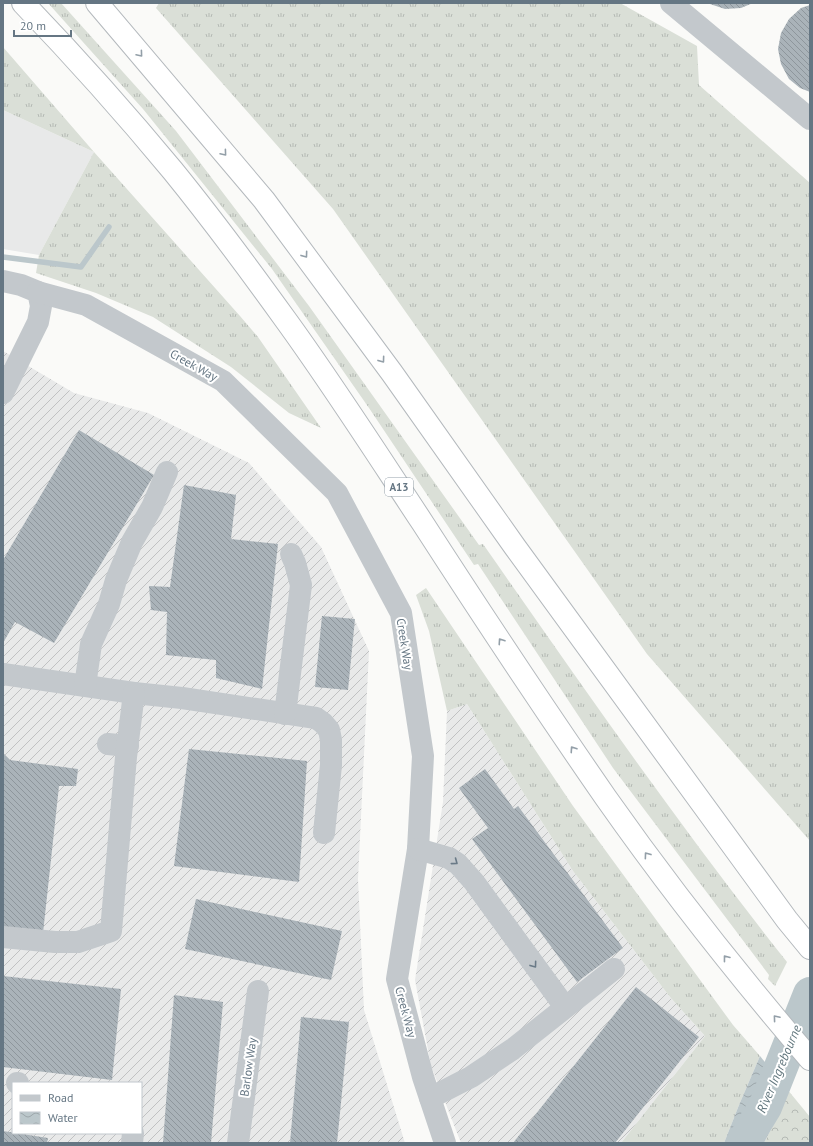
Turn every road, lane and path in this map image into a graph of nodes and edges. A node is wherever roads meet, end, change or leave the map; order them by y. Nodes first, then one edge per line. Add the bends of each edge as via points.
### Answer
1 (23, 3) edge
2 (97, 3) edge
3 (671, 3) edge
4 (810, 119) edge
5 (3, 281) edge
6 (38, 292) junction
7 (3, 392) edge
8 (167, 472) dead end
9 (291, 554) dead end
10 (3, 674) edge
11 (85, 686) junction
12 (134, 693) junction
13 (290, 714) junction
14 (324, 833) dead end
15 (418, 849) junction
16 (3, 937) edge
17 (810, 948) edge
18 (614, 969) dead end
19 (258, 991) dead end
20 (565, 1007) junction
21 (810, 1059) edge
22 (430, 1098) junction
23 (238, 1143) edge
24 (445, 1143) edge

21 -> 1 highway, A13 via 675,894 606,797 346,406 226,239 174,172
2 -> 17 highway via 264,200 787,920
3 - 4 street
5 - 6 street, Creek Way
6 - 7 street via 42,306 38,322
6 - 15 street, Creek Way via 86,305 223,381 337,493 401,613 423,756
8 - 11 street via 152,507 132,542 91,644
9 - 13 street via 296,562 301,586
10 - 11 street
11 - 12 street
12 - 13 street
12 - 16 street via 118,745 111,931 78,942
13 - 14 street via 316,718 329,730 331,765
15 -> 20 street via 449,858 458,864 474,882
15 - 22 street, Creek Way via 397,979
18 - 20 street
19 - 23 street, Barlow Way
20 - 22 street via 513,1049 471,1077
22 - 24 street, Creek Way

